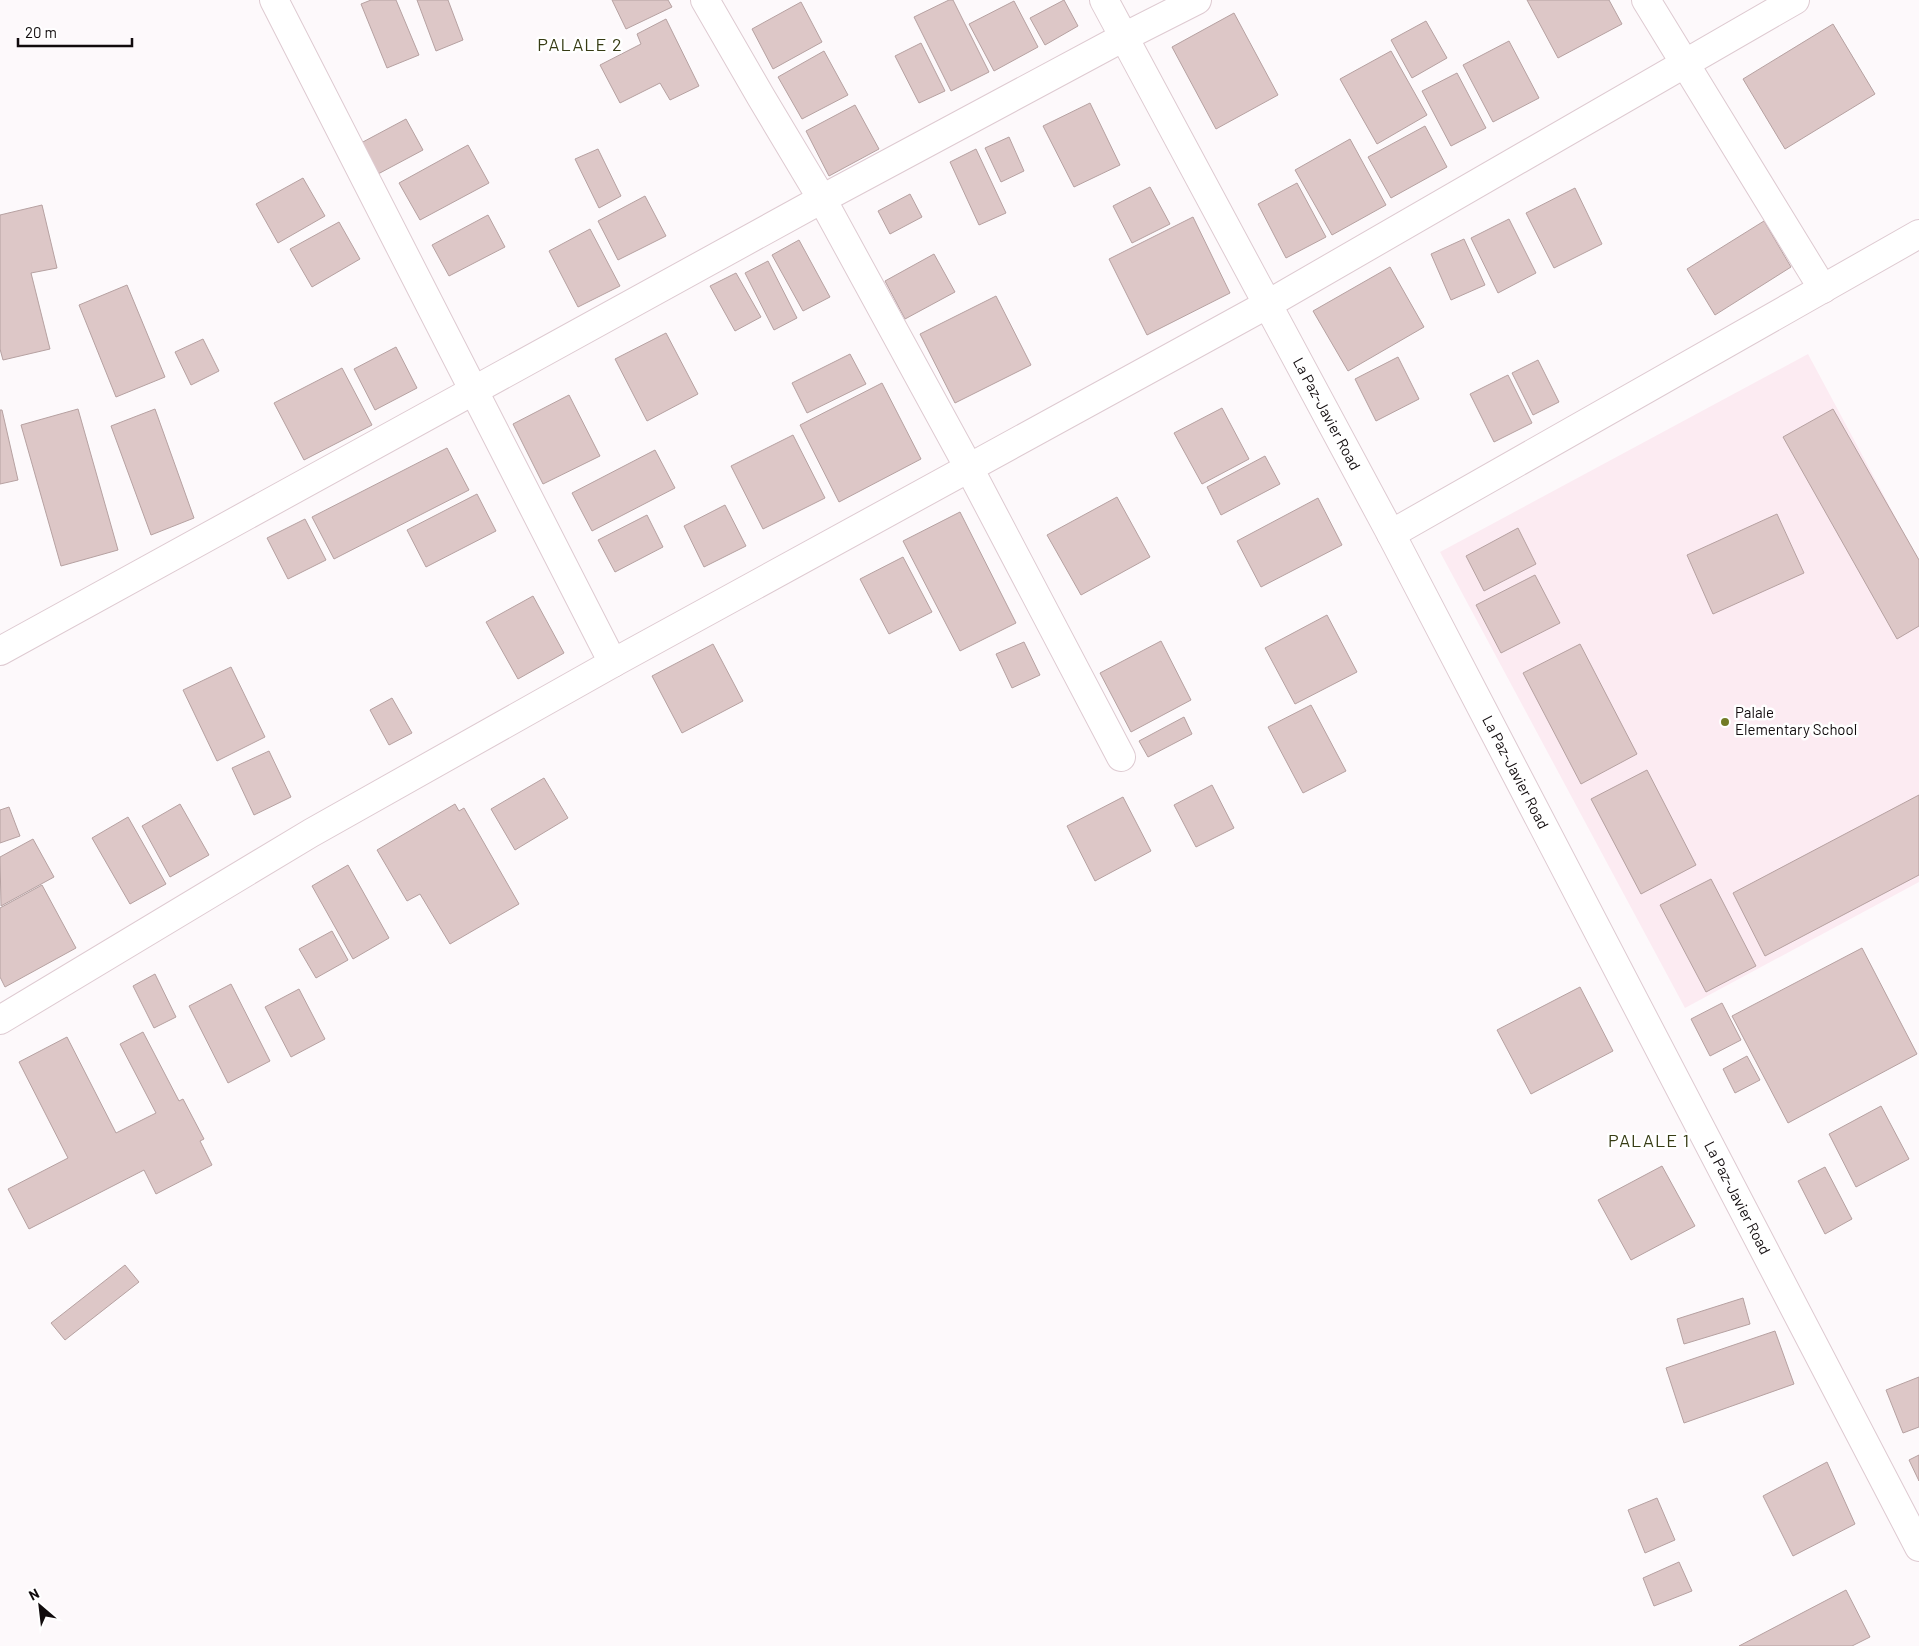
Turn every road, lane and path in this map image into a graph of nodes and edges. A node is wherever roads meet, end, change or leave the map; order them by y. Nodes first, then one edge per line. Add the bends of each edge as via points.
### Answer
1 (274, 0) edge
2 (705, 0) edge
3 (1104, 0) edge
4 (1197, 0) edge
5 (1646, 0) edge
6 (1795, 0) edge
7 (1124, 37) junction
8 (1684, 65) junction
9 (822, 199) junction
10 (1919, 234) edge
11 (1823, 289) junction
12 (1268, 304) junction
13 (473, 391) junction
14 (969, 468) junction
15 (1391, 534) junction
16 (0, 651) edge
17 (612, 663) junction
18 (1121, 757) dead end
19 (0, 1020) edge
20 (1919, 1547) edge

1 - 13 street
2 - 9 street
3 - 7 street, La Paz-Javier Road
4 - 7 street
5 - 8 street
6 - 8 street
7 - 9 street
7 - 12 street, La Paz-Javier Road
8 - 11 street
8 - 12 street
9 - 13 street
9 - 14 street
10 - 11 street
11 - 15 street
12 - 14 street
12 - 15 street, La Paz-Javier Road
13 - 16 street
13 - 17 street
14 - 17 street
14 - 18 street
15 - 20 street, La Paz-Javier Road
17 - 19 street via 311,833

